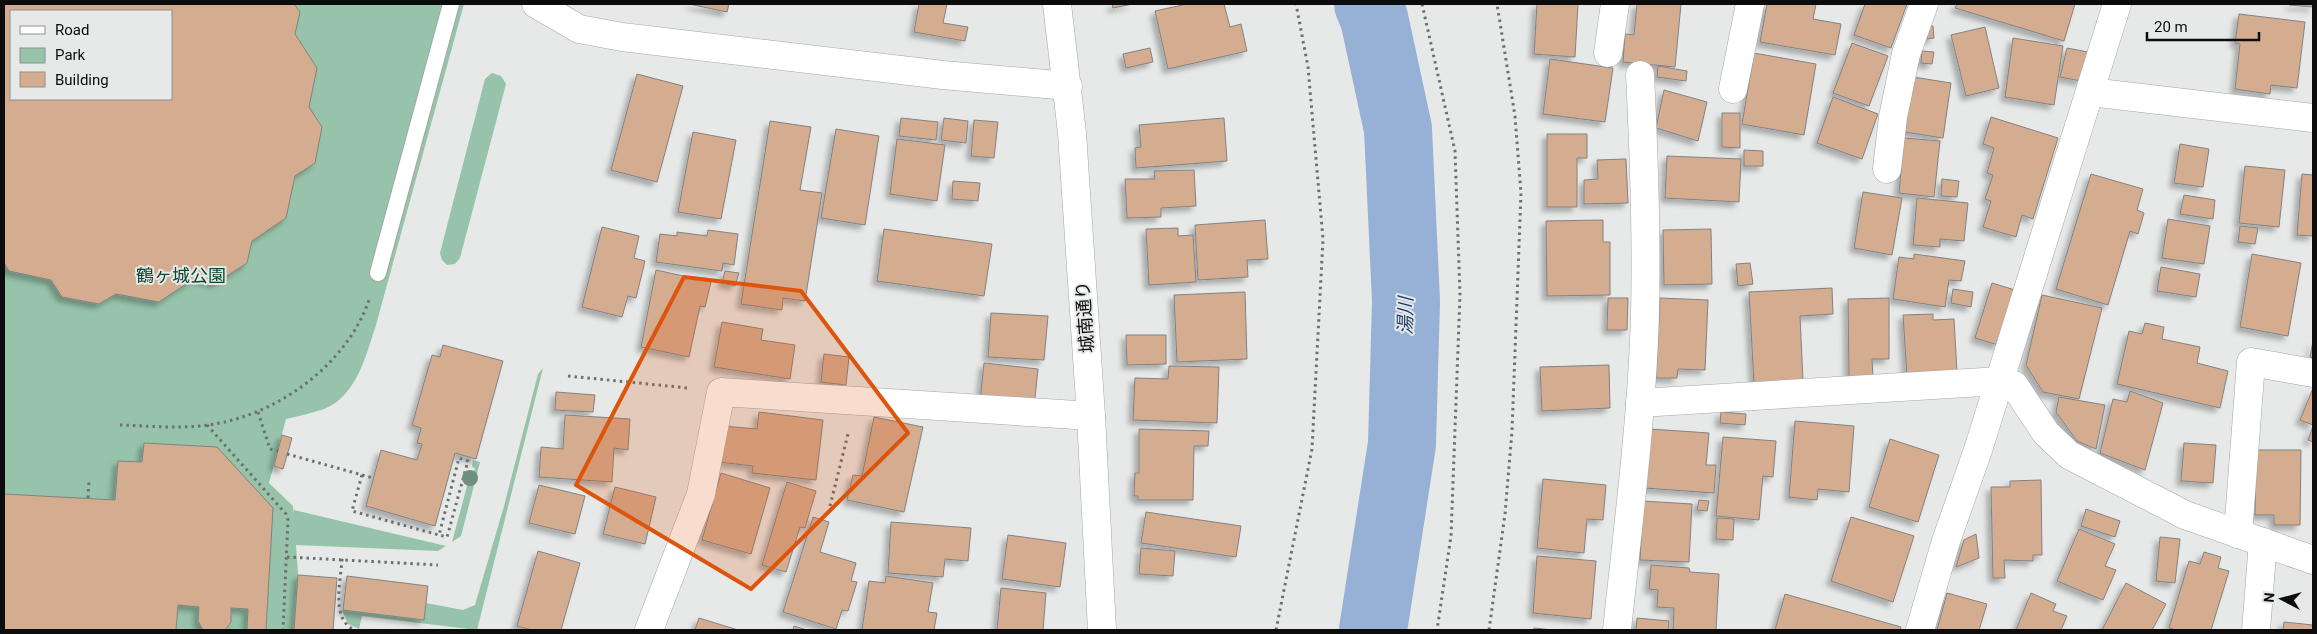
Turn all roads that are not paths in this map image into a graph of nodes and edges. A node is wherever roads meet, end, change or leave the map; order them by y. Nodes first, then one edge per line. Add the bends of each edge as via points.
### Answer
1 (451, 4) edge
2 (536, 4) edge
3 (1057, 4) edge
4 (1615, 4) edge
5 (1750, 4) edge
6 (1924, 4) edge
7 (2117, 4) edge
8 (1608, 53) dead end
9 (1640, 75) dead end
10 (1068, 86) junction
11 (1733, 90) dead end
12 (2090, 92) junction
13 (2313, 118) edge
14 (1887, 169) dead end
15 (378, 273) road end
16 (2313, 373) edge
17 (2000, 380) junction
18 (1640, 402) junction
19 (1091, 416) junction
20 (2238, 534) junction
21 (2263, 542) junction
22 (2313, 560) edge
23 (649, 630) edge
24 (1102, 630) edge
25 (1617, 630) edge
26 (1920, 630) edge
27 (2256, 630) edge

1 - 15 lane
2 - 10 street via 579,28 622,37 942,75
3 - 10 street, 城南通り
4 - 8 street
5 - 11 street
6 - 14 street via 1906,54 1893,117
7 - 12 street
9 - 18 street via 1646,194
10 - 19 street, 城南通り
12 - 13 street
12 - 17 street
16 - 20 street via 2250,362
17 - 18 street
17 - 20 street via 2014,385 2046,433 2069,455 2185,515
17 - 26 street
18 - 25 street
19 - 23 street via 720,392 701,494
19 - 24 street, 城南通り
20 - 21 street
21 - 22 street
21 - 27 street

